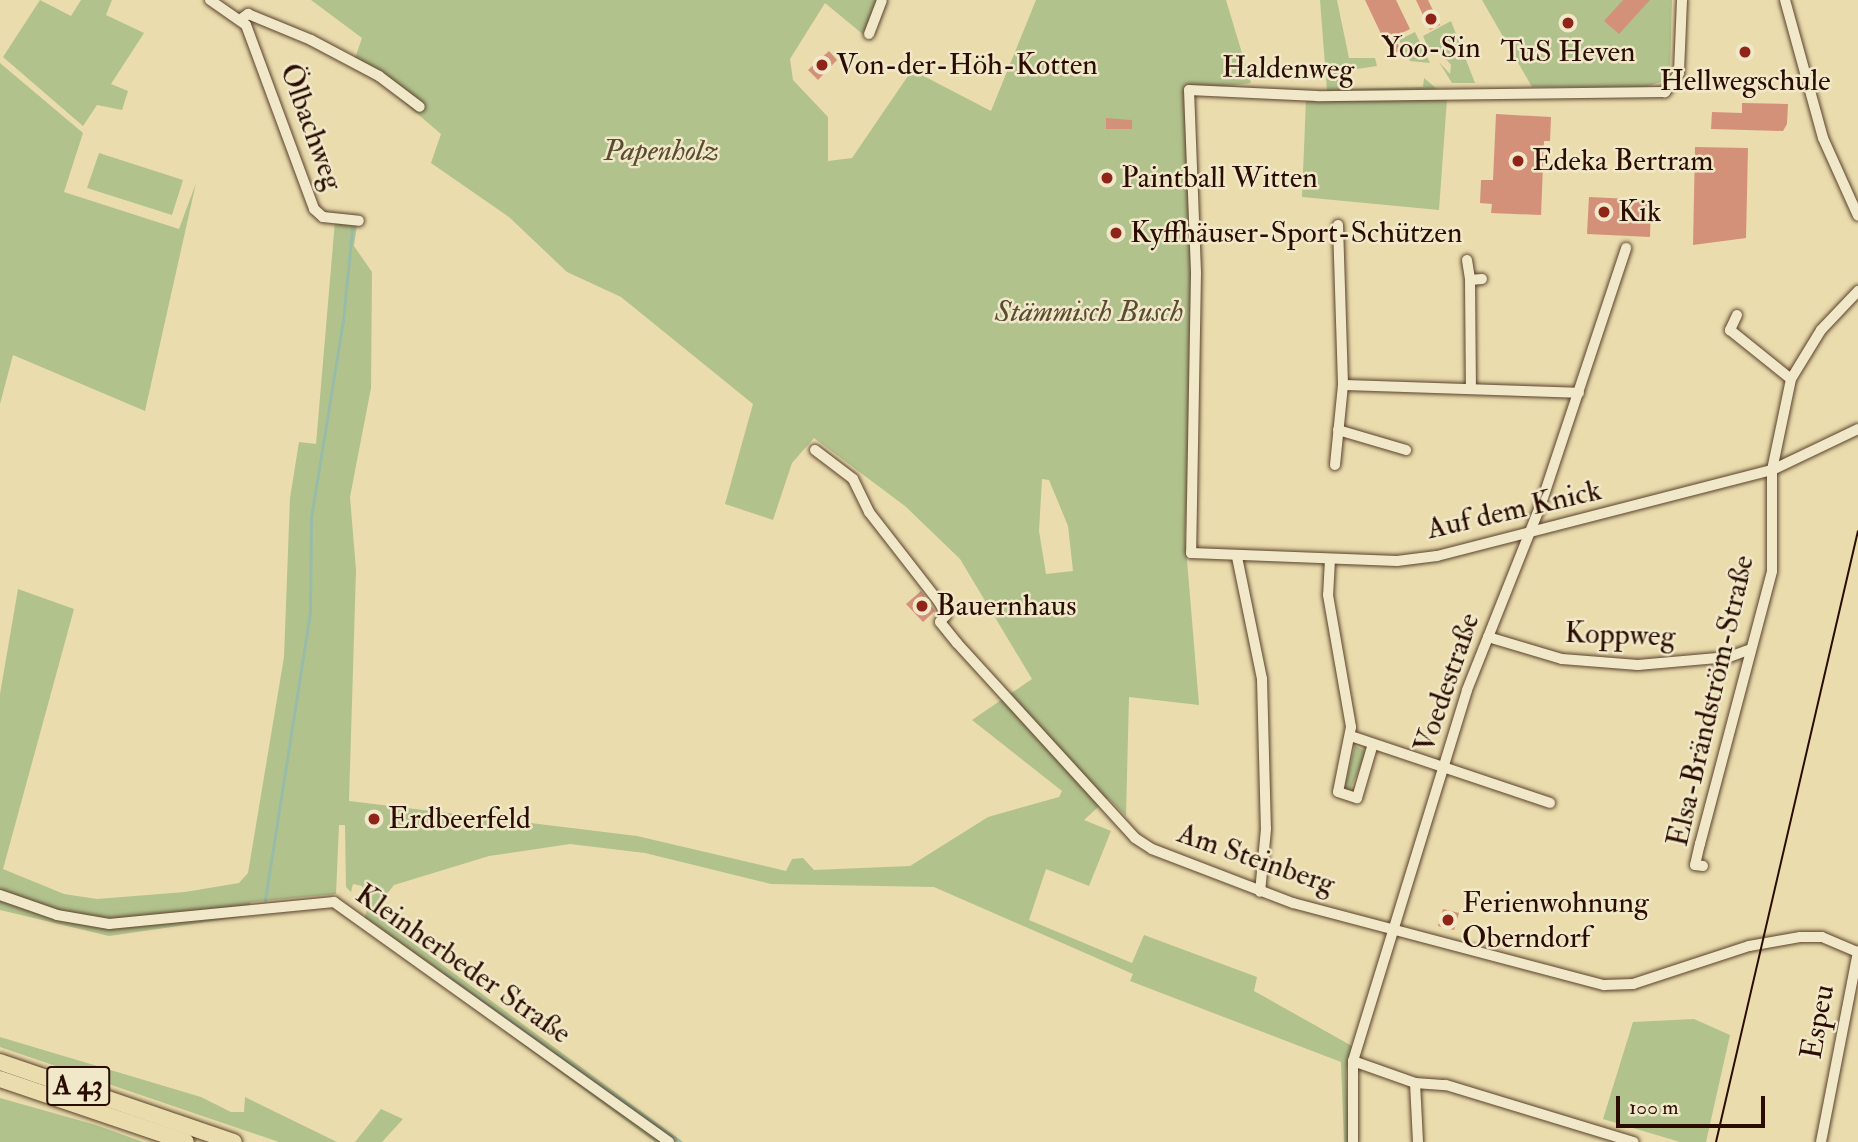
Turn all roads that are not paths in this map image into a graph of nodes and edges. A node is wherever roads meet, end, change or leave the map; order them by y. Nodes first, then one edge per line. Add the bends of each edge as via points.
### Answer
1 (210, 0) edge
2 (882, 0) edge
3 (1682, 0) edge
4 (1785, 0) edge
5 (241, 19) junction
6 (869, 34) dead end
7 (420, 107) dead end
8 (1858, 216) edge
9 (359, 221) dead end
10 (1338, 225) dead end
11 (1626, 248) dead end
12 (1467, 260) dead end
13 (1858, 291) edge
14 (1737, 315) dead end
15 (1791, 379) junction
16 (1343, 385) junction
17 (1471, 389) junction
18 (1578, 393) junction
19 (1858, 429) edge
20 (1338, 430) junction
21 (815, 450) dead end
22 (1406, 450) dead end
23 (1335, 464) dead end
24 (1772, 470) junction
25 (1187, 531) joint
26 (1529, 535) junction
27 (1237, 557) junction
28 (1330, 559) junction
29 (1488, 637) junction
30 (1751, 649) junction
31 (1351, 736) junction
32 (1372, 747) junction
33 (1443, 767) junction
34 (1550, 803) dead end
35 (1703, 866) dead end
36 (1260, 892) junction
37 (0, 895) edge
38 (1394, 929) junction
39 (1858, 952) edge
40 (1353, 1061) junction
41 (0, 1062) edge
42 (0, 1079) edge
43 (1415, 1083) junction
44 (187, 1142) edge
45 (234, 1142) edge
46 (669, 1142) edge
47 (1353, 1142) edge
48 (1418, 1142) edge
49 (1634, 1142) edge
50 (1821, 1142) edge

1 - 5 street
2 - 6 street
3 - 25 street, Haldenweg via 1679,73 1665,92 1317,96 1189,90 1196,274
4 - 8 street via 1824,138
5 - 7 street via 248,14 312,40 379,76
5 - 9 street, Ölbachweg via 258,50 288,146 314,209 323,216
10 - 16 street
11 - 18 street, Voedestraße
12 - 17 street via 1476,279
13 - 15 street via 1821,330
14 - 15 street via 1730,330
15 - 24 street
16 - 17 street
16 - 20 street
17 - 18 street
18 - 26 street, Voedestraße
19 - 24 street
20 - 22 street
20 - 23 street
21 - 36 street, Am Steinberg via 853,479 869,512 939,602 946,615 940,622 957,643 1135,838
24 - 26 street, Auf dem Knick
24 - 30 street, Elsa-Brändström-Straße via 1772,571
25 - 27 street, Auf dem Knick via 1191,553
26 - 28 street, Auf dem Knick via 1437,556
26 - 29 street, Voedestraße
27 - 28 street, Auf dem Knick
27 - 36 street via 1262,679 1266,829
28 - 31 street via 1328,595
29 - 30 street, Koppweg via 1562,659 1638,666 1729,657
29 - 33 street, Voedestraße
30 - 35 street, Elsa-Brändström-Straße via 1695,865
31 - 32 street
31 - 32 street via 1338,792 1357,798
32 - 33 street
33 - 34 street
33 - 38 street, Voedestraße
36 - 38 street, Am Steinberg
37 - 46 street, Kleinherbeder Straße via 57,915 109,924 334,902
38 - 39 street, Am Steinberg via 1604,985 1633,984 1749,946 1800,937 1822,937
38 - 40 street, Voedestraße
39 - 50 street, Espeu
40 - 43 street
40 - 47 street, Voedestraße
41 - 45 highway, A 43
42 - 44 highway, A 43
43 - 48 street
43 - 49 street via 1458,1089

